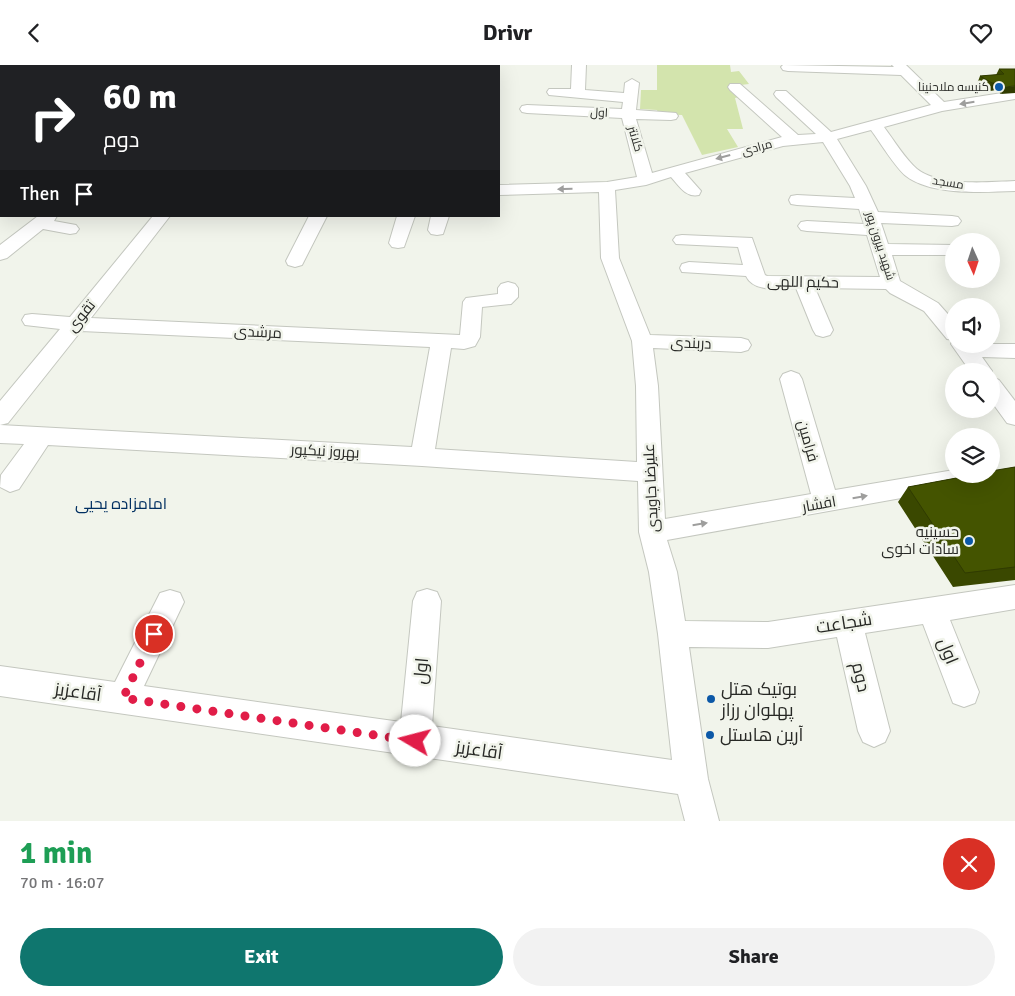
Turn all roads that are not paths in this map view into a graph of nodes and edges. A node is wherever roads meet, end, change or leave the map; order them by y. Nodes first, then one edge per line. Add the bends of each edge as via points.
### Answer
1 (579, 65) edge
2 (788, 67) dead end
3 (902, 68) edge
4 (632, 83) dead end
5 (735, 87) dead end
6 (554, 92) dead end
7 (578, 94) junction
8 (781, 94) dead end
9 (1015, 95) edge
10 (630, 98) junction
11 (941, 107) junction
12 (527, 109) dead end
13 (628, 115) junction
14 (671, 116) dead end
15 (875, 125) junction
16 (828, 137) junction
17 (789, 145) junction
18 (674, 171) junction
19 (646, 180) junction
20 (1015, 186) edge
21 (607, 187) junction
22 (500, 191) edge
23 (693, 191) dead end
24 (798, 200) dead end
25 (161, 217) edge
26 (317, 217) edge
27 (406, 217) edge
28 (871, 217) junction
29 (44, 220) edge
30 (952, 221) dead end
31 (807, 226) dead end
32 (70, 229) dead end
33 (682, 240) dead end
34 (398, 243) dead end
35 (881, 249) junction
36 (945, 251) edge
37 (0, 254) edge
38 (295, 261) dead end
39 (689, 269) dead end
40 (754, 271) junction
41 (803, 282) junction
42 (891, 283) junction
43 (508, 288) dead end
44 (32, 320) dead end
45 (75, 324) junction
46 (945, 324) edge
47 (823, 330) dead end
48 (442, 340) junction
49 (642, 341) junction
50 (741, 345) dead end
51 (1000, 349) edge
52 (1015, 351) edge
53 (791, 379) dead end
54 (1000, 397) edge
55 (0, 417) edge
56 (1015, 417) edge
57 (0, 435) edge
58 (42, 435) junction
59 (422, 457) junction
60 (649, 472) junction
61 (945, 481) edge
62 (10, 482) dead end
63 (826, 503) junction
64 (652, 532) junction
65 (1015, 597) edge
66 (427, 601) dead end
67 (170, 602) dead end
68 (931, 609) junction
69 (848, 623) junction
70 (673, 634) junction
71 (0, 681) edge
72 (964, 692) dead end
73 (123, 698) junction
74 (874, 731) dead end
75 (415, 741) junction
76 (691, 779) junction
77 (702, 821) edge

1 - 7 street
2 - 3 street
3 - 11 street
4 - 10 street, کلانتر
5 - 17 street
6 - 7 street
7 - 10 street
8 - 16 street, شهید بیرون پور
9 -> 11 street, مرادی
10 - 13 street, کلانتر
11 - 15 street, مرادی
12 - 13 street, اول
13 - 14 street, اول
13 - 19 street, کلانتر
15 - 16 street, مرادی
15 - 20 street, مسجد via 911,172 918,176 930,181 970,186
16 - 17 street, مرادی
16 - 28 street, شهید بیرون پور via 858,186
17 -> 18 street, مرادی
18 - 19 street, مرادی
18 - 23 street
19 - 21 street, مرادی
21 -> 22 street, مرادی
21 - 49 street, علیرضا جاویدی via 610,258
24 - 28 street
25 - 45 street, تقوی
26 - 38 street
27 - 34 street
28 - 30 street
28 - 31 street
28 - 35 street, شهید بیرون پور
29 - 32 street
29 - 37 street
33 - 40 street, حکیم اللهی via 744,240 748,243
35 - 36 street
35 - 42 street, شهید بیرون پور
39 - 40 street
40 - 41 street, حکیم اللهی via 756,278 763,282
41 - 42 street, حکیم اللهی
41 - 47 street
42 - 46 street, شهید بیرون پور via 931,307
43 - 48 street, مرشدی via 508,297 504,300 474,302 468,341
44 - 45 street
45 - 48 street, مرشدی
45 - 55 street, تقوی
48 - 59 street
49 - 50 street, دربندی
49 - 60 street, علیرضا جاویدی via 648,386
51 - 52 street
53 - 63 street, فرامین
54 - 56 street
57 - 58 street, بهروز نیکپور
58 - 59 street, بهروز نیکپور
58 - 62 street
59 - 60 street, بهروز نیکپور
60 - 64 street, علیرضا جاویدی
63 -> 61 street, افشار
64 -> 63 street, افشار
64 - 70 street, علیرضا جاویدی via 663,573
65 - 68 street, شجاعت
66 - 75 street, اول
67 - 73 street
68 - 69 street, شجاعت
68 - 72 street, اول
69 - 70 street, شجاعت via 768,635
69 - 74 street, دوم
70 - 76 street, علیرضا جاویدی
71 - 73 street, آقاعزیز
73 - 75 street, آقاعزیز
75 - 76 street, آقاعزیز
76 - 77 street, علیرضا جاویدی

